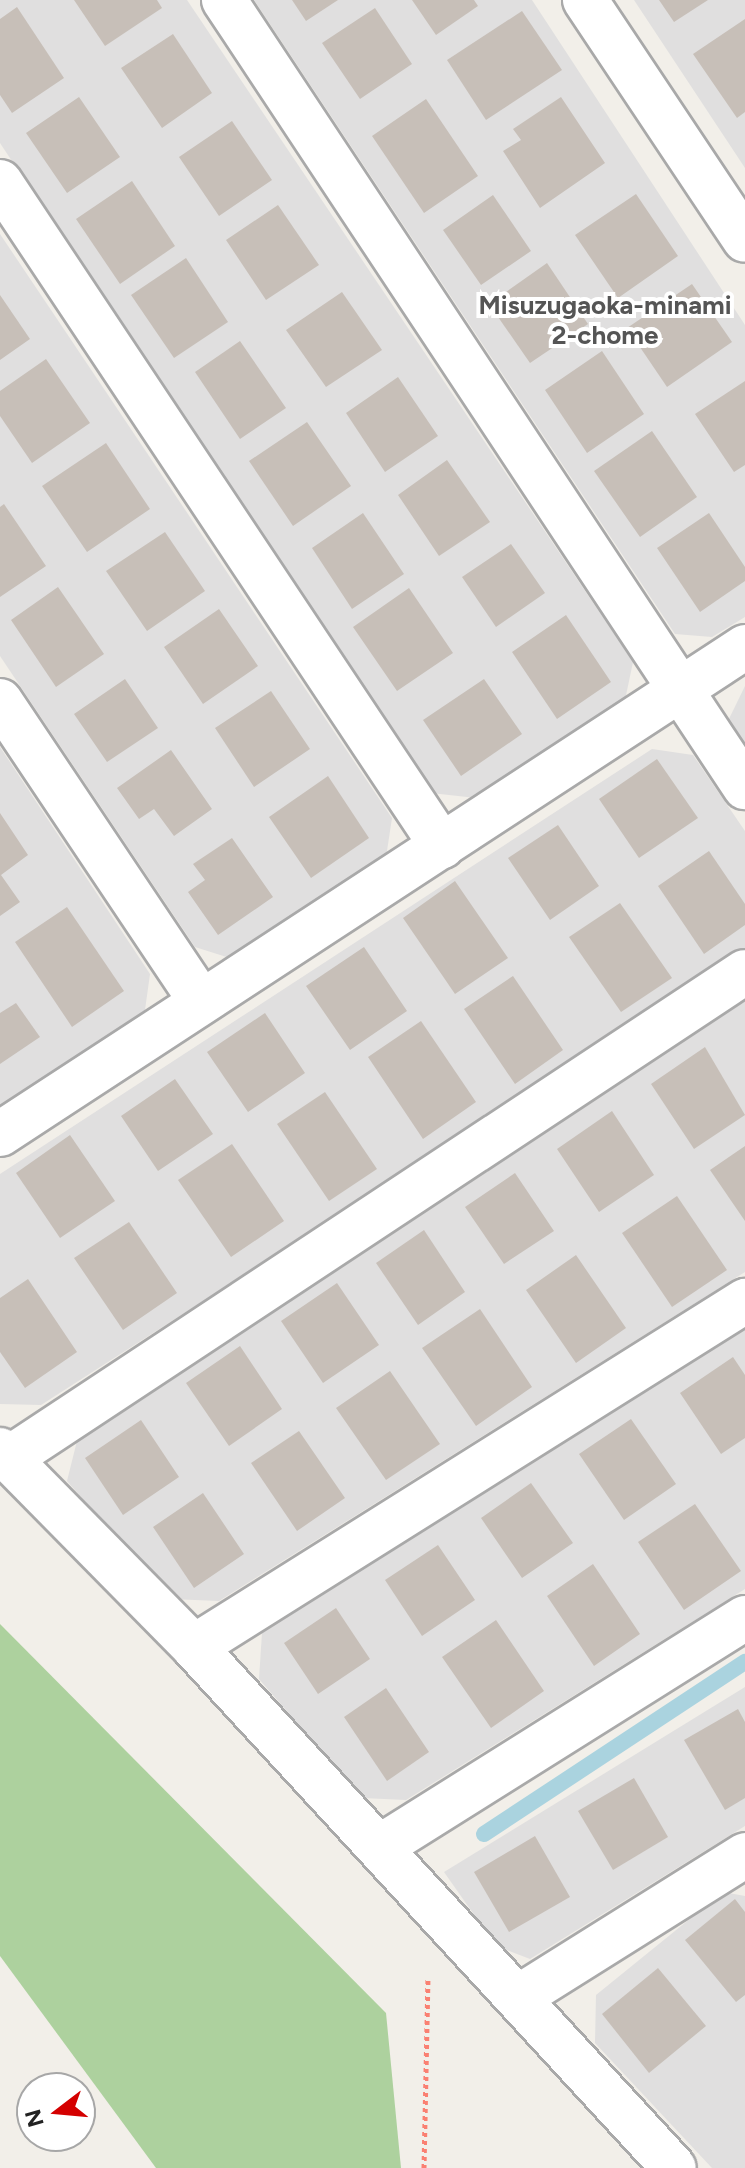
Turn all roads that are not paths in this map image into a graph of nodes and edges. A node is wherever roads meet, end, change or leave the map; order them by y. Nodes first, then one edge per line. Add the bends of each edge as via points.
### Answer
1 (224, 0) edge
2 (585, 0) edge
3 (0, 182) edge
4 (745, 240) edge
5 (745, 647) edge
6 (682, 689) junction
7 (0, 701) edge
8 (745, 787) edge
9 (442, 846) junction
10 (745, 972) edge
11 (201, 1001) junction
12 (0, 1134) edge
13 (745, 1301) edge
14 (4, 1454) edge
15 (745, 1618) edge
16 (194, 1647) junction
17 (380, 1847) junction
18 (745, 1855) edge
19 (519, 1997) junction
20 (674, 2168) edge

1 - 6 street
2 - 4 street
3 - 9 street
5 - 6 street
6 - 8 street
6 - 9 street
7 - 11 street
9 - 11 street
10 - 14 street
11 - 12 street
13 - 16 street
14 - 16 street
15 - 17 street
16 - 17 street
17 - 19 street
18 - 19 street
19 - 20 street

